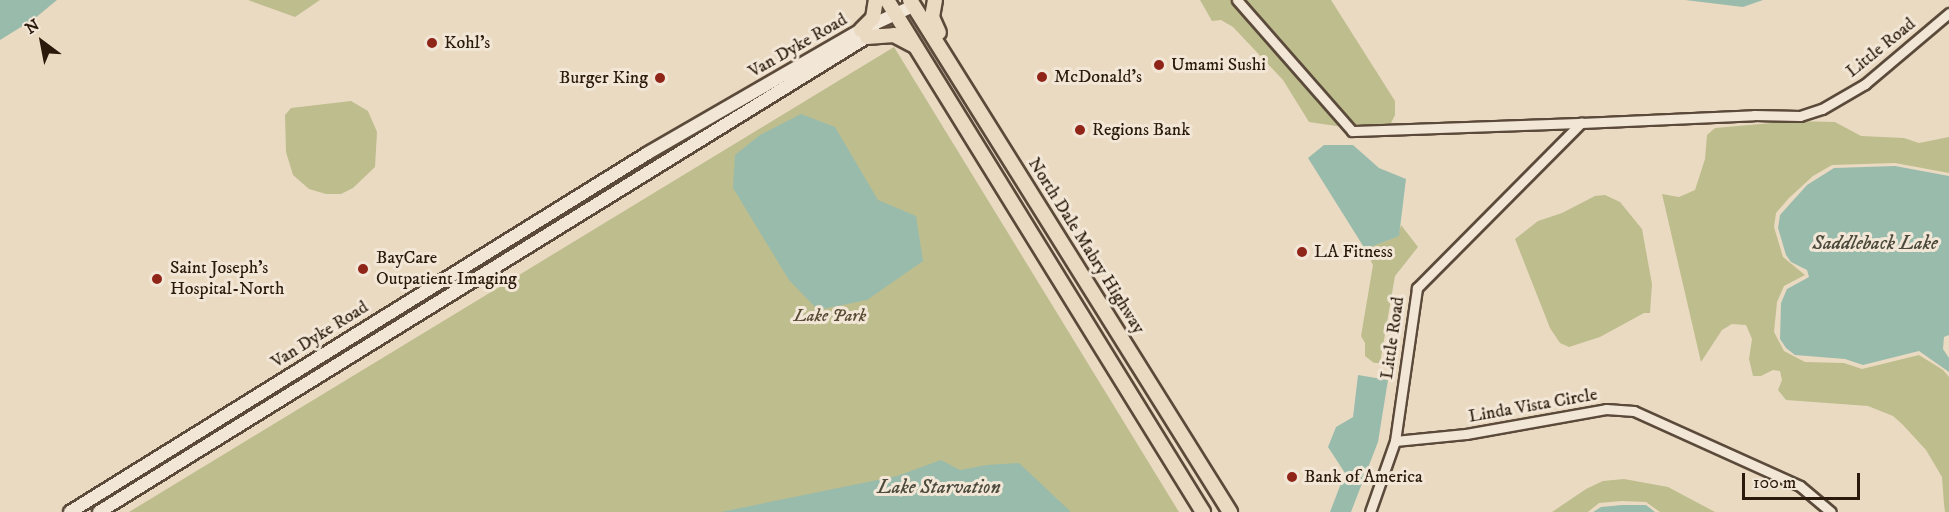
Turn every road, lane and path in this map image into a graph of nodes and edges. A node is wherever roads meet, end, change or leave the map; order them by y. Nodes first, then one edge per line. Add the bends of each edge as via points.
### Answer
1 (876, 0) edge
2 (887, 0) edge
3 (935, 0) edge
4 (1237, 0) edge
5 (912, 3) edge
6 (1949, 13) edge
7 (897, 16) junction
8 (864, 34) junction
9 (915, 47) junction
10 (1581, 123) junction
11 (648, 153) junction
12 (503, 262) junction
13 (1077, 308) junction
14 (354, 335) junction
15 (363, 348) junction
16 (1168, 414) junction
17 (1395, 441) junction
18 (177, 445) junction
19 (1166, 451) junction
20 (70, 512) edge
21 (88, 512) edge
22 (99, 512) edge
23 (1203, 512) edge
24 (1230, 512) edge
25 (1370, 512) edge
26 (1831, 512) edge

1 - 8 main road via 873,18
2 - 7 main road
3 - 16 main road via 931,10 935,25 1120,323 1160,390
4 - 10 street, Little Road via 1352,131
5 - 7 main road, Van Dyke Road
5 - 16 main road, North Dale Mabry Highway
6 - 10 street, Little Road via 1865,84 1822,109 1800,116
7 - 8 main road, Van Dyke Road
7 - 9 main road
8 - 9 main road via 894,34
8 - 11 main road, Van Dyke Road
8 - 12 main road, Van Dyke Road
9 - 13 main road
10 - 17 street, Little Road via 1417,288
11 - 12 main road via 637,170 553,224
11 - 14 main road, Van Dyke Road
12 - 15 main road, Van Dyke Road
13 - 16 main road via 1093,321 1147,408 1163,419
13 - 19 main road
14 - 15 street
14 - 18 main road, Van Dyke Road
15 - 22 main road, Van Dyke Road
16 - 19 main road
16 - 24 main road, North Dale Mabry Highway
17 - 25 street, Little Road
17 - 26 street, Linda Vista Circle via 1466,434 1606,409 1634,411 1800,486
18 - 20 main road, Van Dyke Road
18 - 21 main road via 176,452 161,465
19 - 23 main road

